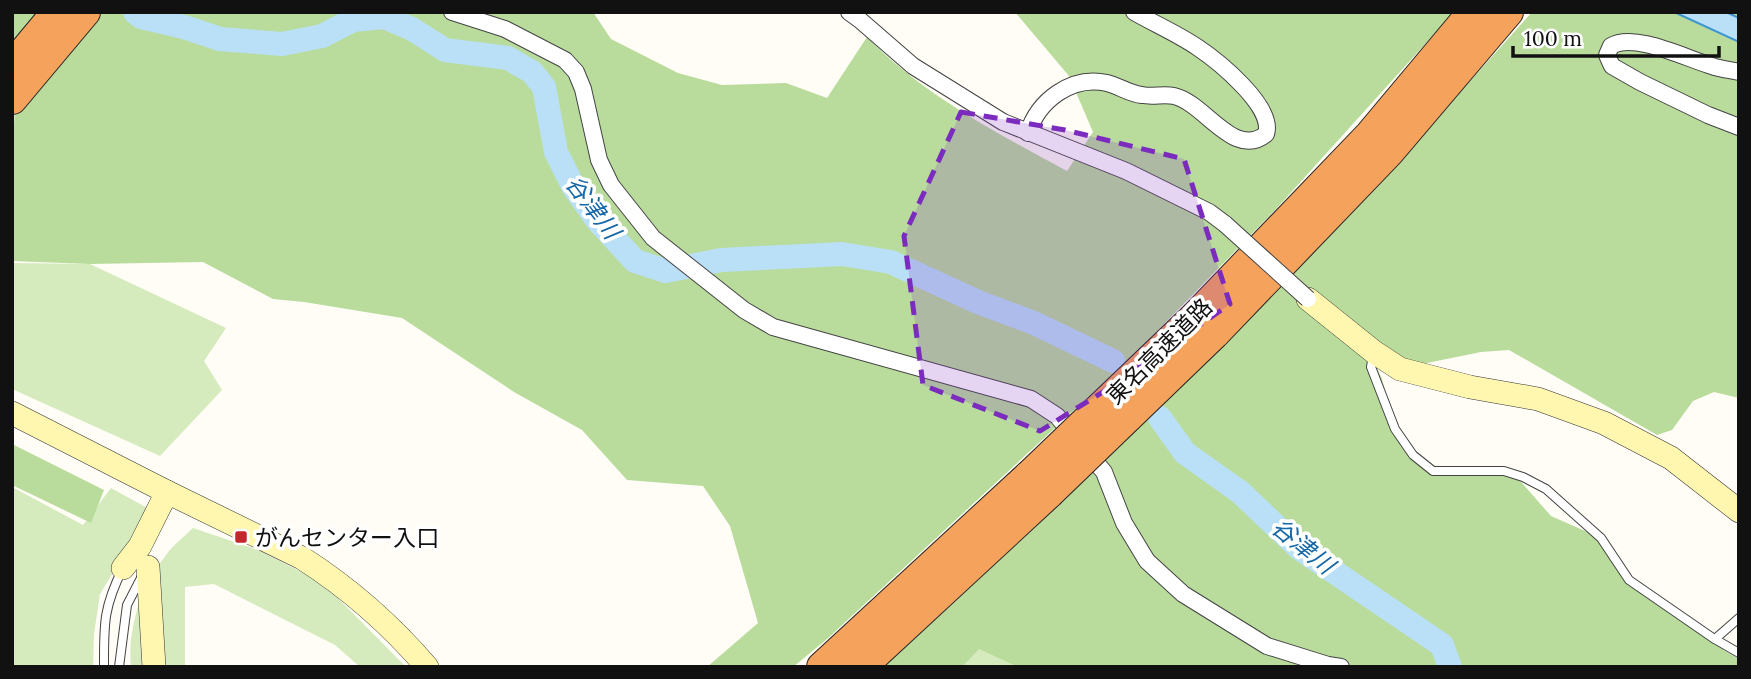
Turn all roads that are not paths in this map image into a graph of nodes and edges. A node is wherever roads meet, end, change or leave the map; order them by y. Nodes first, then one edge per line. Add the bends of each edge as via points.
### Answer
1 (57, 12) edge
2 (85, 12) edge
3 (452, 12) edge
4 (849, 12) edge
5 (1134, 12) edge
6 (1473, 12) edge
7 (1508, 12) edge
8 (12, 66) edge
9 (1739, 72) edge
10 (12, 99) edge
11 (1739, 127) edge
12 (1028, 133) junction
13 (1308, 299) joint
14 (1205, 325) junction
15 (1374, 352) junction
16 (12, 413) edge
17 (1040, 484) junction
18 (173, 495) junction
19 (1739, 511) edge
20 (138, 570) junction
21 (1739, 618) edge
22 (1715, 639) junction
23 (1739, 653) edge
24 (104, 667) edge
25 (119, 667) edge
26 (154, 667) edge
27 (427, 667) edge
28 (822, 667) edge
29 (862, 667) edge
30 (1340, 667) edge

1 - 8 highway
2 - 10 highway
3 - 30 street via 505,29 565,60 583,89 599,160 611,185 653,238 744,310 773,327 1031,399 1057,416 1104,472 1124,523 1147,561 1183,594 1267,646
4 - 12 street via 913,66
5 - 12 street via 1197,46 1233,76 1259,105 1268,124 1266,134 1252,141 1237,139 1193,104 1174,96 1140,95 1094,81 1063,89 1047,101
6 - 14 highway, 東名高速道路
7 - 14 highway, 東名高速道路 via 1390,152
9 - 11 street via 1625,41 1608,50 1612,66
12 - 13 street, bridge via 1126,171 1209,212
13 - 15 street
14 - 17 highway, 東名高速道路, bridge
15 - 19 street via 1408,371 1538,399 1604,423 1671,458
15 - 22 lane via 1371,367 1395,429 1413,455 1433,471 1504,471 1546,489 1601,538 1629,580
16 - 18 street
17 - 28 highway, 東名高速道路
17 - 29 highway, 東名高速道路
18 - 20 street
18 - 27 street via 323,571 383,620
20 - 24 lane via 109,596
20 - 25 lane via 122,626
20 - 26 street
21 - 22 lane
22 - 23 lane

